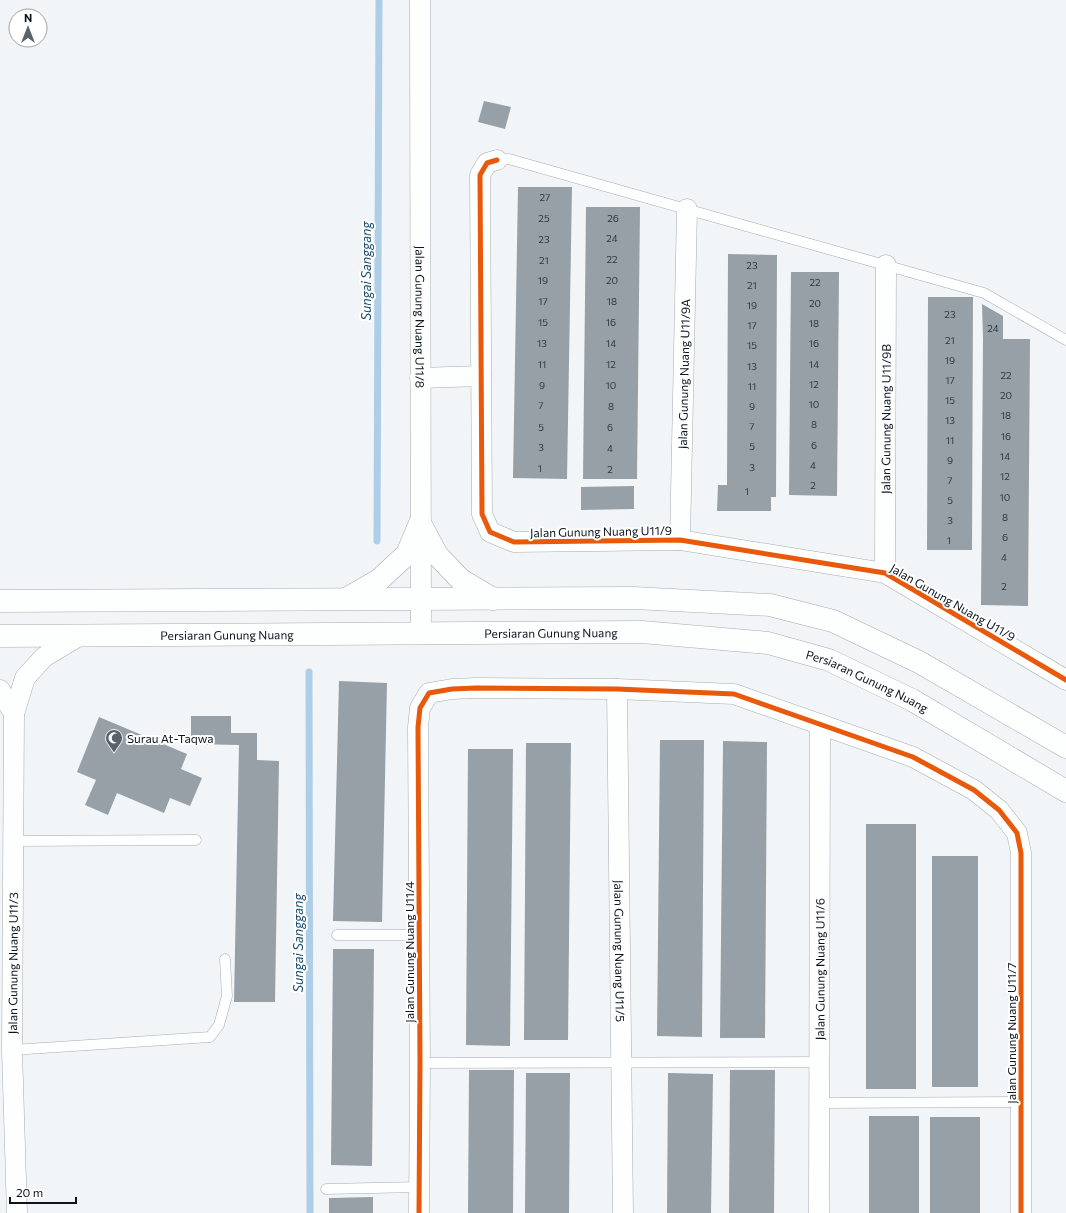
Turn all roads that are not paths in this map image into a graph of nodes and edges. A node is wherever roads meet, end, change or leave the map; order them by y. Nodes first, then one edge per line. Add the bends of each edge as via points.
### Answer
1 (420, 0) edge
2 (497, 160) joint
3 (687, 209) junction
4 (886, 265) junction
5 (1066, 340) edge
6 (481, 376) junction
7 (420, 378) junction
8 (420, 523) junction
9 (680, 540) junction
10 (885, 573) junction
11 (420, 599) junction
12 (493, 599) junction
13 (345, 600) junction
14 (0, 601) edge
15 (420, 633) junction
16 (0, 636) edge
17 (80, 636) junction
18 (1066, 680) edge
19 (616, 689) junction
20 (0, 690) edge
21 (429, 693) joint
22 (14, 714) junction
23 (820, 724) junction
24 (1066, 747) edge
25 (1066, 791) edge
26 (196, 840) dead end
27 (13, 841) junction
28 (337, 935) dead end
29 (419, 935) junction
30 (224, 959) dead end
31 (12, 1050) junction
32 (621, 1062) junction
33 (820, 1062) junction
34 (420, 1063) junction
35 (1021, 1102) junction
36 (819, 1104) junction
37 (419, 1187) junction
38 (326, 1189) dead end
39 (17, 1213) edge
40 (419, 1213) edge
41 (623, 1213) edge
42 (819, 1213) edge
43 (1021, 1213) edge

1 - 7 street, Jalan Gunung Nuang U11/8
2 - 3 lane via 509,159
2 - 6 street, Jalan Gunung Nuang U11/9 via 487,163 480,175
3 - 4 lane
3 - 9 street, Jalan Gunung Nuang U11/9A
4 - 5 lane via 984,293
4 - 10 street, Jalan Gunung Nuang U11/9B
6 - 7 street
6 - 9 street, Jalan Gunung Nuang U11/9 via 482,514 490,532 514,542
7 - 8 street, Jalan Gunung Nuang U11/8
8 - 11 street, Jalan Gunung Nuang U11/8
8 - 12 street via 437,555 461,580
8 - 13 street via 407,554 379,580
9 - 10 street, Jalan Gunung Nuang U11/9
10 - 18 street, Jalan Gunung Nuang U11/9
11 - 12 street
11 - 13 street
11 - 15 street, Jalan Gunung Nuang U11/8
12 - 24 street via 634,598 770,605 833,621 920,662
13 - 14 street
15 - 17 street, Persiaran Gunung Nuang
15 - 25 street, Persiaran Gunung Nuang via 642,632 768,643 829,660 912,700
16 - 17 street, Persiaran Gunung Nuang
17 - 22 street, Jalan Gunung Nuang U11/3 via 44,657 25,678
19 - 21 street, Jalan Gunung Nuang U11/7 via 452,689
19 - 23 street, Jalan Gunung Nuang U11/7 via 734,694
19 - 32 street, Jalan Gunung Nuang U11/5
20 - 22 street
21 - 29 street, Jalan Gunung Nuang U11/4 via 420,708 418,727
22 - 27 street, Jalan Gunung Nuang U11/3
23 - 33 street, Jalan Gunung Nuang U11/6
23 - 35 street, Jalan Gunung Nuang U11/7 via 913,757 974,790 999,810 1017,833 1021,854
26 - 27 lane
27 - 31 street, Jalan Gunung Nuang U11/3
28 - 29 lane
29 - 34 street, Jalan Gunung Nuang U11/4
30 - 31 lane via 228,996 219,1025 210,1037
31 - 39 street, Jalan Gunung Nuang U11/3
32 - 33 lane
32 - 34 lane
32 - 41 street, Jalan Gunung Nuang U11/5
33 - 36 street, Jalan Gunung Nuang U11/6
34 - 37 street, Jalan Gunung Nuang U11/4
35 - 36 lane
35 - 43 street, Jalan Gunung Nuang U11/7
36 - 42 street, Jalan Gunung Nuang U11/6
37 - 38 lane
37 - 40 street, Jalan Gunung Nuang U11/4

